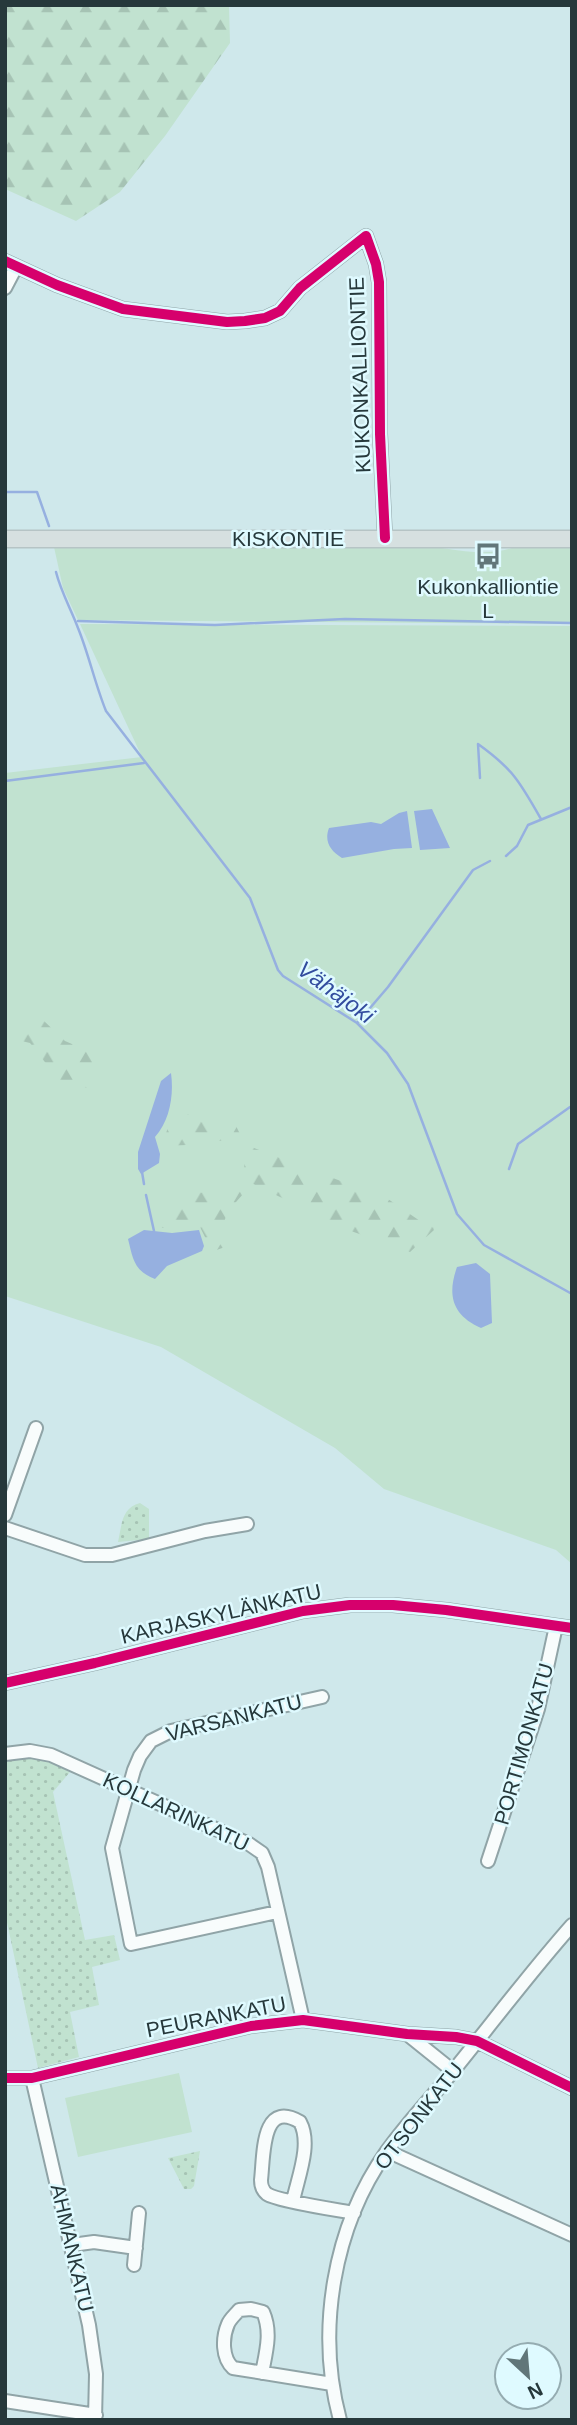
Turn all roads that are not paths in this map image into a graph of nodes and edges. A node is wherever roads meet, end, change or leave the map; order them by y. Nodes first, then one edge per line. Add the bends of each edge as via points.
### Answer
1 (11, 264) edge
2 (5, 288) edge
3 (385, 538) junction
4 (572, 538) edge
5 (5, 539) edge
6 (36, 1428) dead end
7 (5, 1515) edge
8 (247, 1524) dead end
9 (5, 1528) edge
10 (556, 1626) junction
11 (572, 1628) edge
12 (5, 1683) edge
13 (322, 1697) dead end
14 (5, 1754) edge
15 (129, 1791) junction
16 (488, 1861) dead end
17 (277, 1912) junction
18 (572, 1925) edge
19 (303, 2020) junction
20 (407, 2034) junction
21 (477, 2041) junction
22 (453, 2071) junction
23 (5, 2078) edge
24 (32, 2078) junction
25 (572, 2088) edge
26 (387, 2151) junction
27 (293, 2201) junction
28 (139, 2213) dead end
29 (354, 2213) junction
30 (572, 2235) edge
31 (72, 2245) junction
32 (136, 2249) junction
33 (134, 2265) dead end
34 (262, 2372) junction
35 (332, 2384) junction
36 (5, 2401) edge
37 (95, 2417) edge
38 (340, 2420) edge

1 - 2 street
1 - 3 street, KUKONKALLIONTIE via 123,309 246,321 279,311 300,288 366,236 379,282
3 - 4 main road, KISKONTIE
3 - 5 main road, KISKONTIE
6 - 7 street
8 - 9 street via 112,1555 85,1555
10 - 11 street, KARJASKYLÄNKATU
10 - 12 street, KARJASKYLÄNKATU via 393,1605 350,1605 303,1611
10 - 16 street, PORTIMONKATU via 538,1709
13 - 15 street, VARSANKATU via 159,1736 141,1756
14 - 15 street, KOLLARINKATU via 41,1752
15 - 17 street, KOLLARINKATU via 258,1850 267,1863
15 - 17 street, VARSANKATU via 112,1848 131,1944
17 - 19 street, KOLLARINKATU
18 - 21 street, OTSONKATU
19 - 20 street, PEURANKATU
19 - 24 street, PEURANKATU via 251,2026
20 - 21 street, PEURANKATU
20 - 22 street
21 - 22 street, OTSONKATU
21 - 25 street, PEURANKATU
22 - 26 street, OTSONKATU
23 - 24 street, PEURANKATU
24 - 31 street, AHMANKATU
26 - 29 street, OTSONKATU
26 - 30 street
27 - 27 street via 265,2193 261,2179 269,2126 274,2118 284,2116 300,2122 304,2129
27 - 29 street
28 - 32 street
29 - 35 street, OTSONKATU via 342,2246 332,2301
31 - 32 street via 94,2242
31 - 37 street, AHMANKATU via 94,2356
32 - 33 street
34 - 34 street via 233,2368 226,2362 228,2323 239,2310 263,2312 268,2323
34 - 35 street
35 - 38 street, OTSONKATU
36 - 37 street

